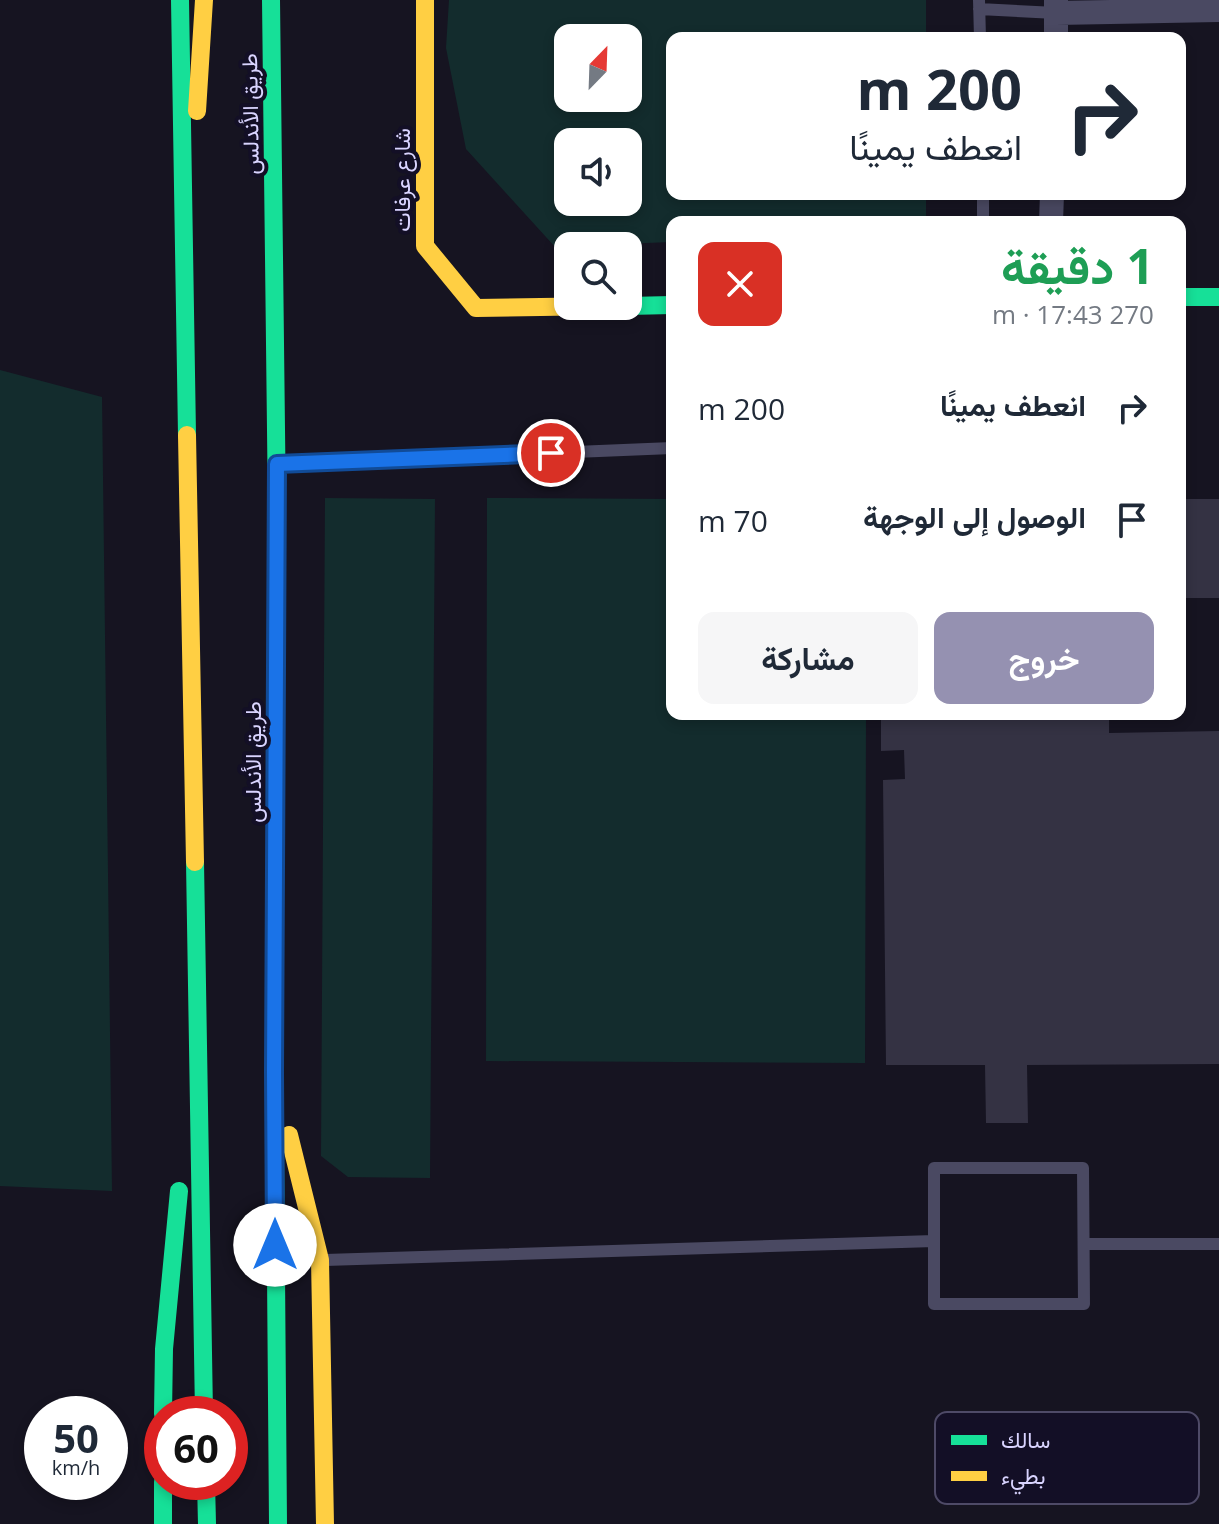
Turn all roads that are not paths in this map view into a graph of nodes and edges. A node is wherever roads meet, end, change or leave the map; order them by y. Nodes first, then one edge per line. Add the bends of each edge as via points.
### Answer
1 (180, 0) edge
2 (204, 0) edge
3 (271, 0) edge
4 (425, 0) edge
5 (979, 4) edge
6 (1056, 6) edge
7 (1219, 10) edge
8 (980, 32) edge
9 (1056, 32) edge
10 (1186, 297) edge
11 (1219, 297) edge
12 (185, 305) junction
13 (666, 305) edge
14 (642, 306) edge
15 (554, 307) edge
16 (666, 448) edge
17 (277, 464) junction
18 (197, 1021) junction
19 (274, 1072) junction
20 (934, 1241) junction
21 (1084, 1244) junction
22 (1219, 1244) edge
23 (320, 1260) junction
24 (163, 1396) edge
25 (204, 1396) edge
26 (163, 1500) edge
27 (206, 1500) edge
28 (163, 1524) edge
29 (207, 1524) edge
30 (278, 1524) edge
31 (325, 1524) edge

1 - 12 main road
2 - 12 main road
3 - 17 main road, طريق الأندلس
4 - 15 main road, شارع عرفات via 425,246 476,308
5 - 6 lane
5 - 8 lane
6 - 7 street
6 - 9 street
10 - 11 main road
12 - 18 main road
13 - 14 main road
16 - 17 lane
17 - 19 main road, طريق الأندلس
18 - 24 main road
18 - 25 main road
19 - 23 main road
19 - 30 main road, طريق الأندلس
20 - 21 lane via 934,1304 1084,1304
20 - 21 lane via 934,1168 1083,1168
20 - 23 lane
21 - 22 lane
23 - 31 main road
26 - 28 main road
27 - 29 main road

